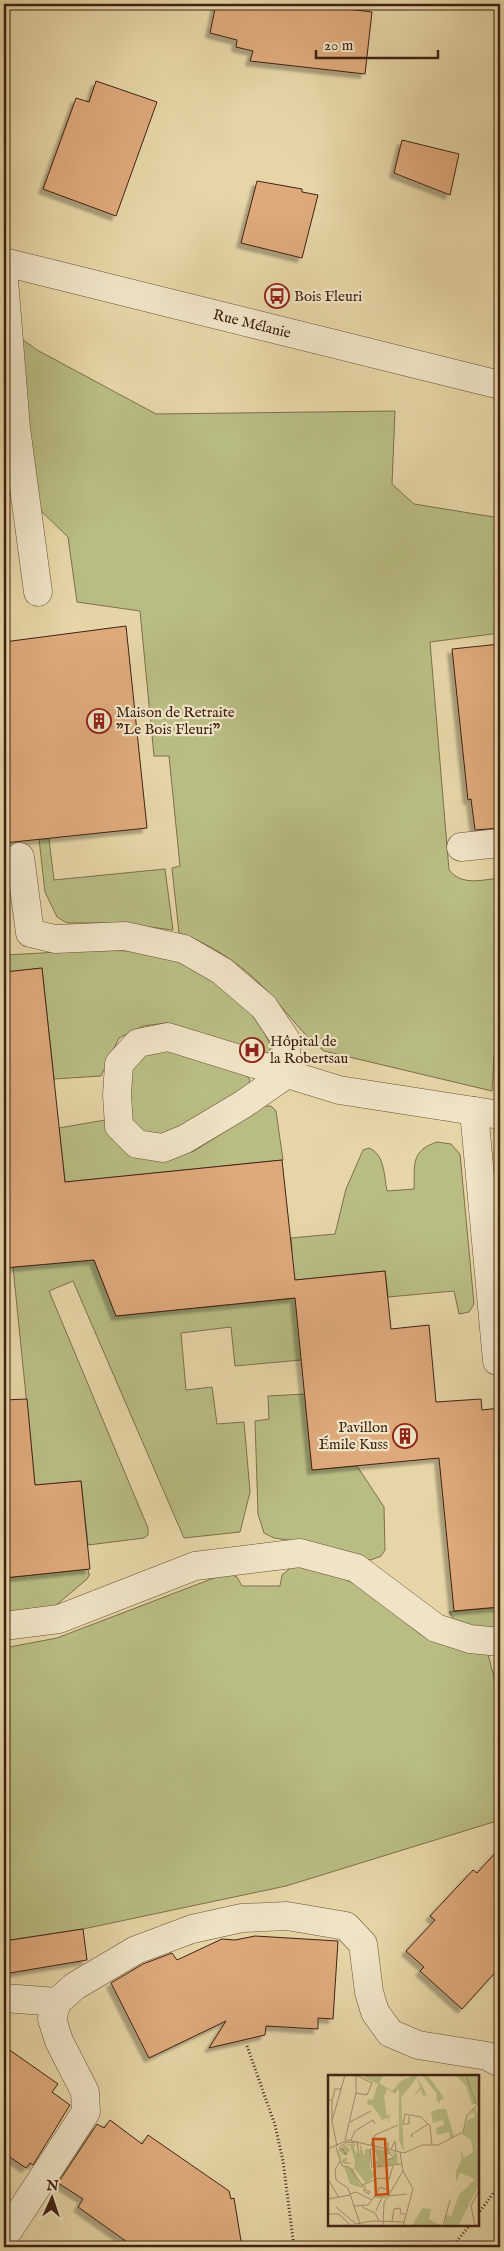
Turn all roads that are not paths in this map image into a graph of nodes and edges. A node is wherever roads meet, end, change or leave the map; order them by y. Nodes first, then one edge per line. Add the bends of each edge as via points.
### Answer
1 (4, 262) edge
2 (4, 280) edge
3 (8, 386) edge
4 (500, 386) edge
5 (38, 592) dead end
6 (500, 843) edge
7 (461, 847) dead end
8 (20, 858) dead end
9 (288, 1074) junction
10 (487, 1113) edge
11 (500, 1360) edge
12 (4, 1626) edge
13 (500, 1642) edge
14 (4, 1998) edge
15 (57, 2002) junction
16 (500, 2063) edge
17 (4, 2237) edge

1 - 4 street, Rue Mélanie
2 - 3 street
3 - 5 street
6 - 7 street
8 - 9 street via 30,933 55,939 125,936 184,949 222,971 264,1007 286,1040
9 - 9 street via 168,1037 138,1043 119,1064 119,1126 137,1144 164,1148 242,1106
9 - 10 street via 339,1090
10 - 11 street via 497,1361
12 - 13 street via 59,1619 195,1566 300,1553 356,1568 436,1628 470,1639
14 - 15 street
15 - 16 street via 75,1986 136,1950 192,1929 242,1918 287,1916 322,1920 346,1926 363,1944 375,2012 390,2033 418,2045 487,2056
15 - 17 street via 52,2019 59,2041 85,2092 86,2112

